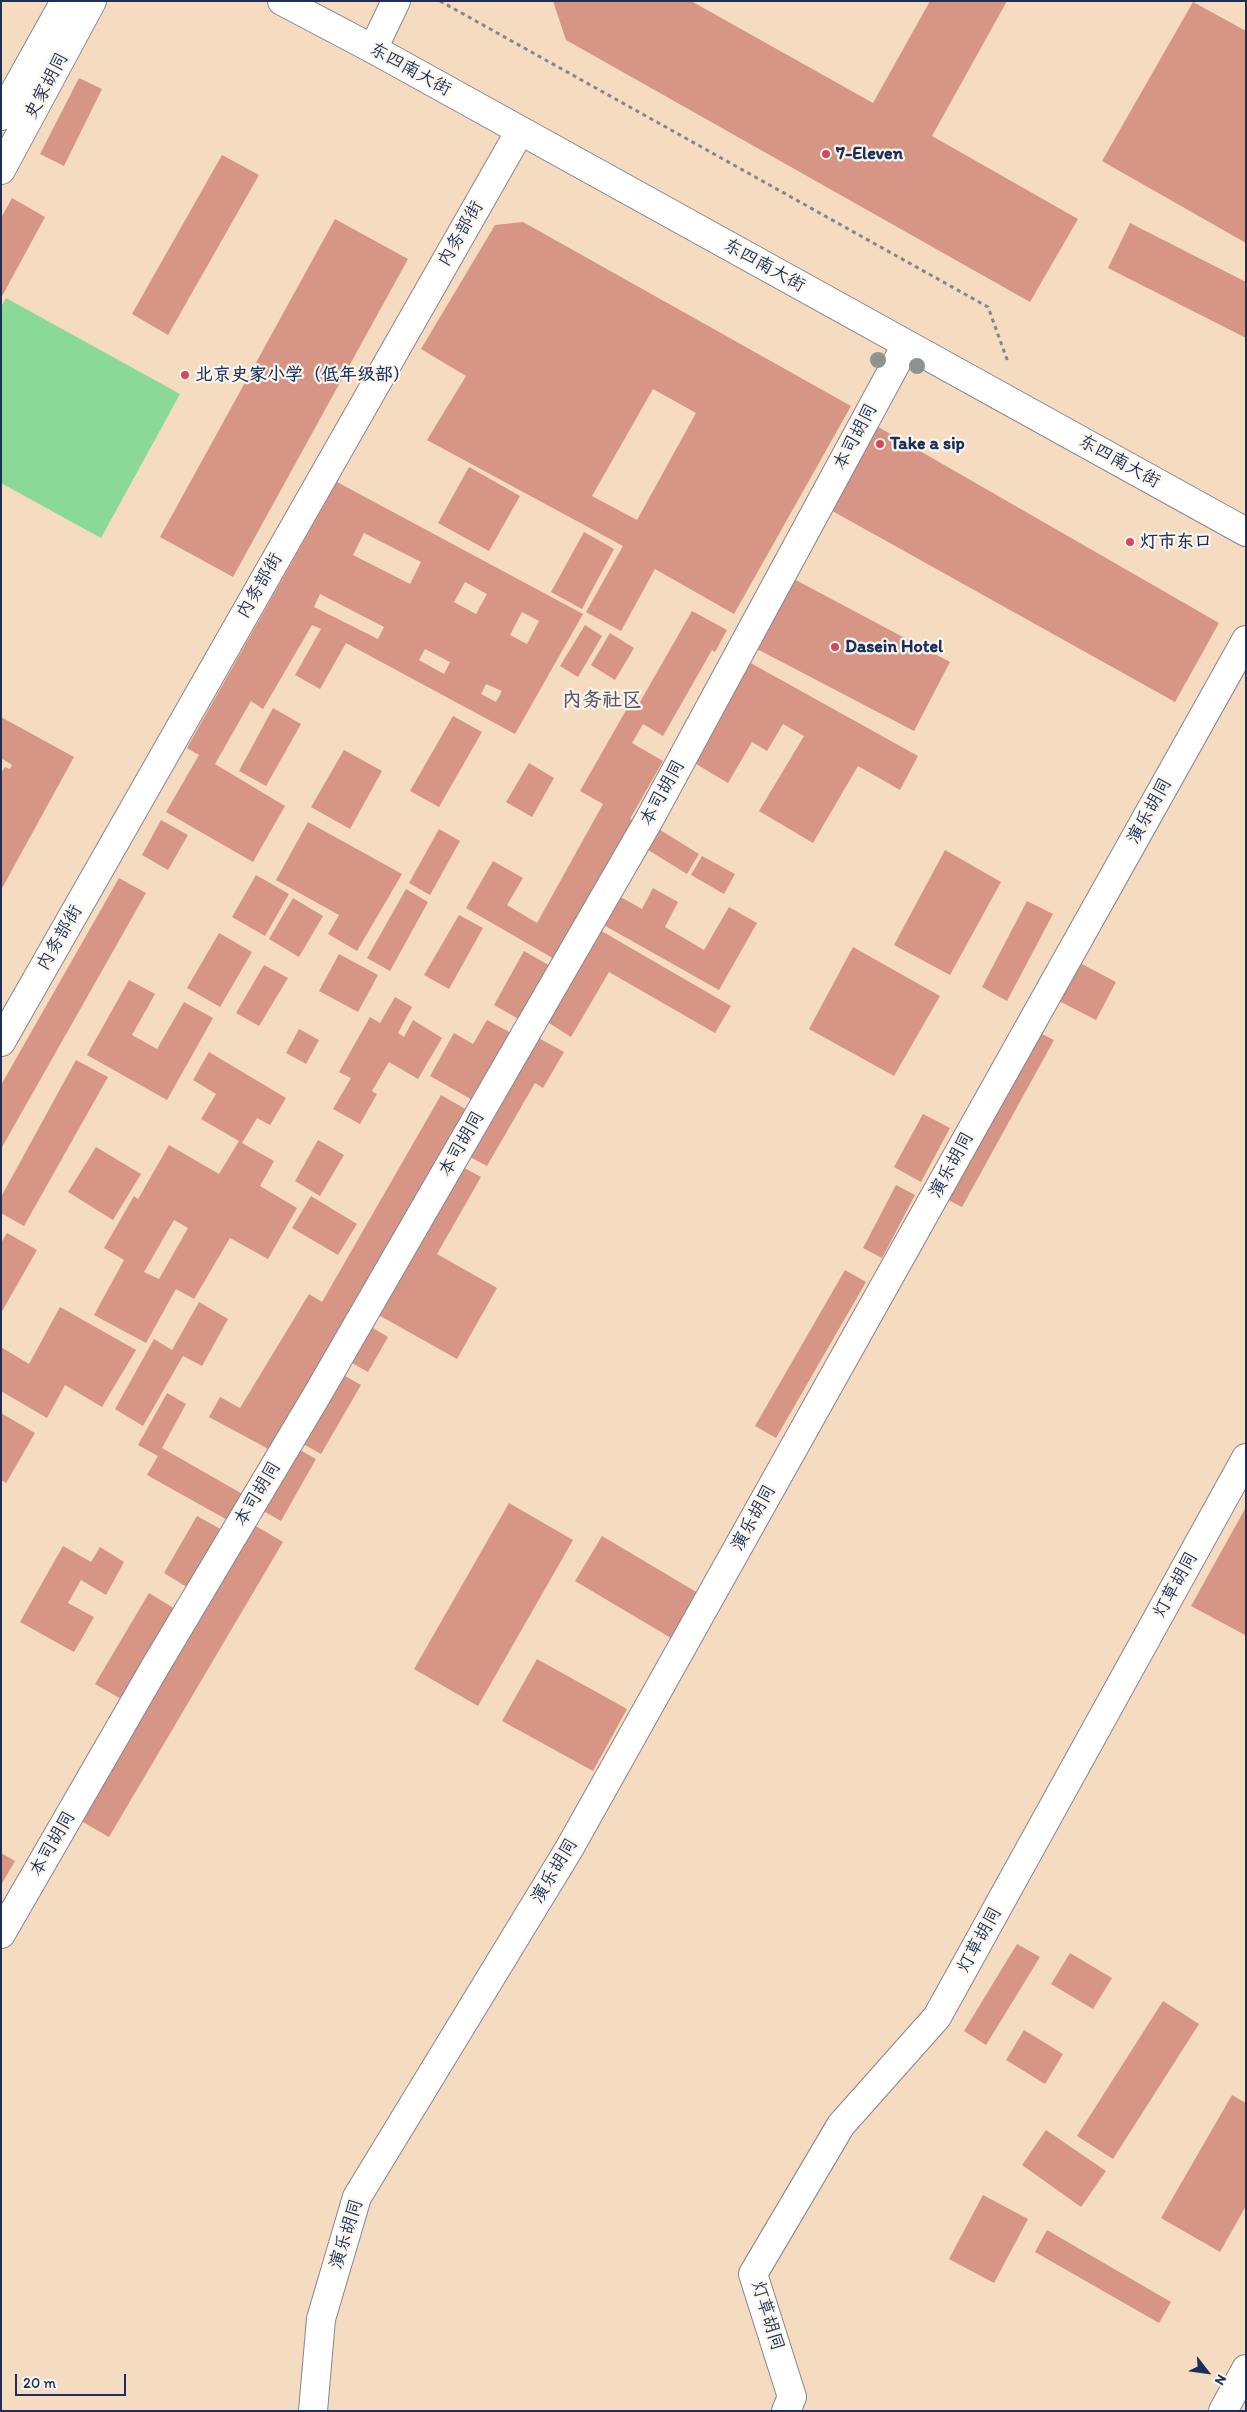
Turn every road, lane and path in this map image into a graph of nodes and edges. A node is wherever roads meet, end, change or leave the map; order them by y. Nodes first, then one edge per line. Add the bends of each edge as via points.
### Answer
1 (64, 1) edge
2 (92, 1) edge
3 (282, 1) edge
4 (396, 1) edge
5 (440, 1) edge
6 (372, 48) junction
7 (1, 116) edge
8 (520, 131) junction
9 (1, 170) edge
10 (906, 345) junction
11 (1024, 410) junction
12 (1246, 532) edge
13 (1246, 640) edge
14 (1, 1042) edge
15 (1246, 1458) edge
16 (1, 1934) edge
17 (1246, 2370) edge
18 (313, 2411) edge
19 (786, 2411) edge
20 (1223, 2411) edge

1 - 7 main road
2 - 9 main road, 史家胡同
3 - 6 main road, 东四南大街
4 - 6 main road
5 - 11 path via 988,307
6 - 8 main road, 东四南大街
8 - 10 main road, 东四南大街
8 - 14 main road, 内务部街
10 - 11 main road, 东四南大街
10 - 16 main road, 本司胡同 via 649,820
11 - 12 main road, 东四南大街
13 - 18 main road, 演乐胡同 via 569,1849 357,2197 321,2319
15 - 19 main road, 灯草胡同 via 937,2017 841,2124 753,2274 792,2397
17 - 20 main road

